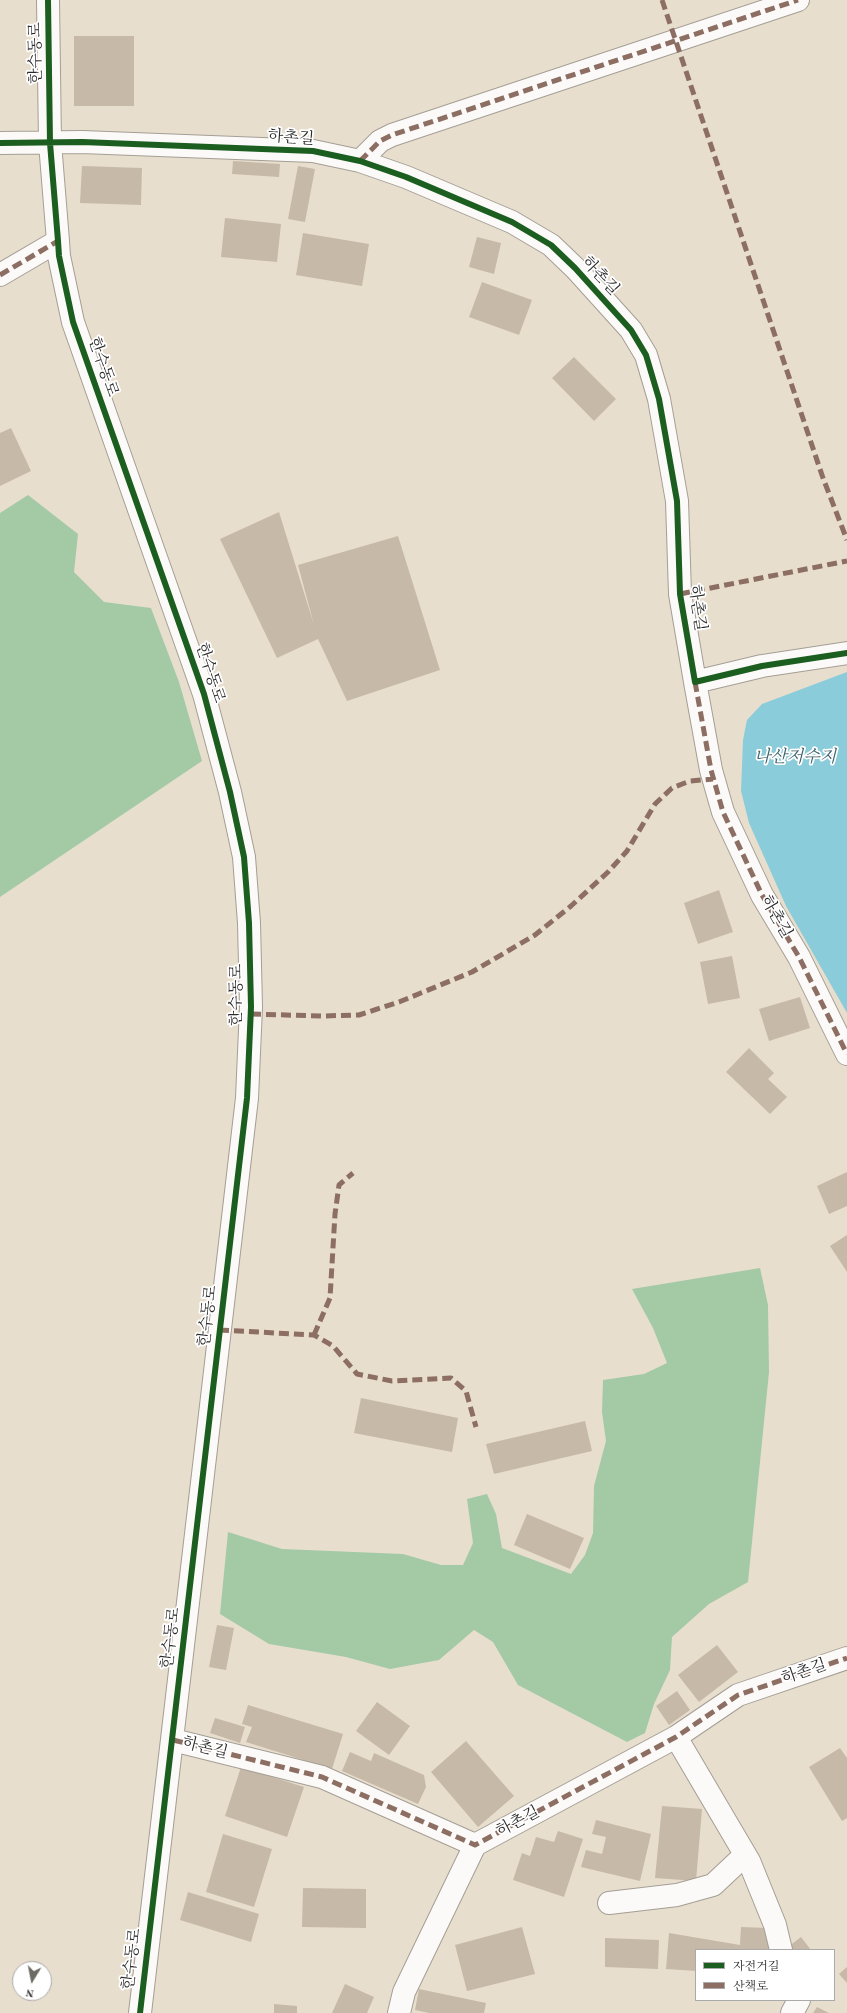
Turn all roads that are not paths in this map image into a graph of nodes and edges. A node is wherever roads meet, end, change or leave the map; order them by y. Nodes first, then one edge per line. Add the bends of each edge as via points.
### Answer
1 (48, 0) edge
2 (798, 0) edge
3 (0, 143) edge
4 (50, 143) junction
5 (360, 161) junction
6 (58, 241) junction
7 (0, 275) edge
8 (847, 653) edge
9 (695, 682) junction
10 (847, 1054) edge
11 (847, 1658) edge
12 (676, 1737) junction
13 (173, 1740) junction
14 (475, 1844) junction
15 (745, 1855) junction
16 (609, 1902) dead end
17 (781, 1949) edge
18 (798, 2001) edge
19 (140, 2013) edge
20 (399, 2013) edge
21 (792, 2013) edge

1 - 4 street, 한수동로
2 - 5 street via 392,135 380,141
3 - 4 street, 하촌길
4 - 5 street, 하촌길 via 312,151
4 - 6 street, 한수동로
5 - 9 street, 하촌길 via 406,177 512,222 551,245 632,330 646,355 659,400 678,501 680,594
6 - 7 street
6 - 13 street, 한수동로 via 74,322 204,694 244,857 251,1007 247,1098
8 - 9 street via 762,666
9 - 10 street, 하촌길 via 710,770 723,812 762,895 798,957
11 - 12 street, 하촌길 via 738,1695
12 - 14 street, 하촌길
12 - 15 street
13 - 14 street, 하촌길 via 322,1777
13 - 19 street, 한수동로
14 - 20 street via 404,1992
15 - 16 street via 713,1885 677,1895
15 - 17 street via 775,1925
18 - 21 street

